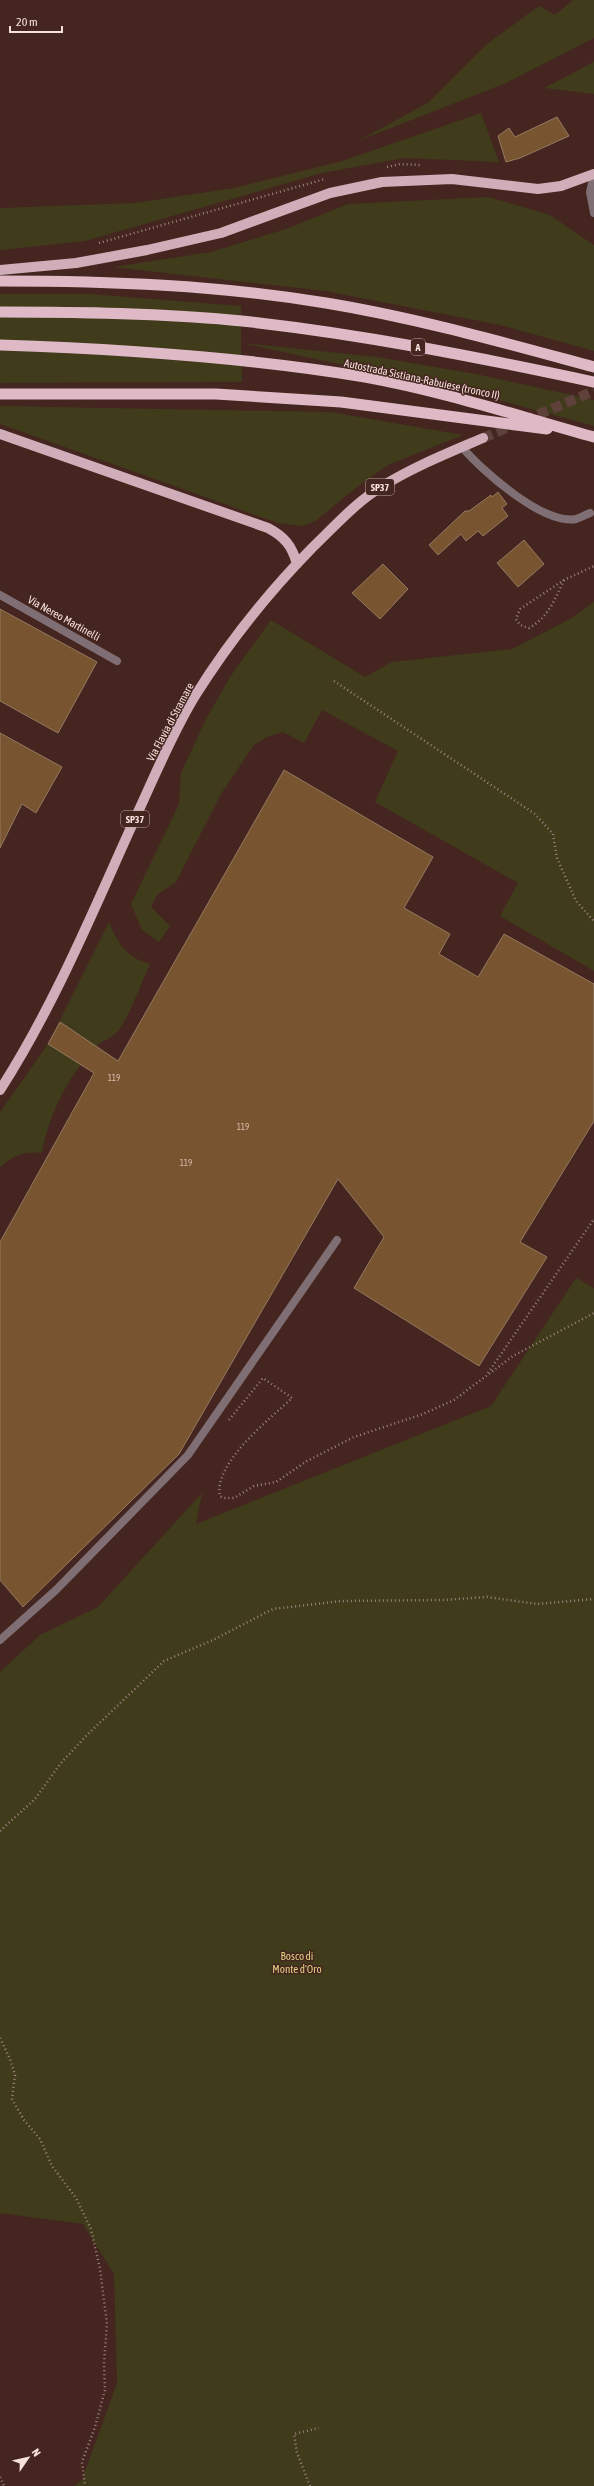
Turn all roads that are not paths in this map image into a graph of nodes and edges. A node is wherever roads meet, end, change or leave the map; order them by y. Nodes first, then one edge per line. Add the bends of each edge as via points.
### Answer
1 (594, 174) edge
2 (594, 214) edge
3 (0, 270) edge
4 (0, 281) edge
5 (0, 312) edge
6 (0, 345) edge
7 (594, 367) edge
8 (594, 382) edge
9 (0, 394) edge
10 (580, 433) junction
11 (0, 434) edge
12 (594, 437) edge
13 (483, 438) tunnel mouth
14 (462, 447) junction
15 (590, 513) dead end
16 (296, 564) junction
17 (0, 595) edge
18 (117, 661) dead end
19 (0, 1090) edge
20 (337, 1240) dead end
21 (0, 1640) edge

1 - 2 street via 590,192
1 - 3 main road via 567,184 538,189 452,180 382,182 330,193 221,233 76,263
4 - 7 highway via 77,281 204,287 326,303 440,325
5 - 8 highway, A via 79,312 241,321 466,354
6 - 10 highway, Autostrada Sistiana-Rabuiese (tronco II) via 241,359 366,378 487,405
9 - 10 highway via 216,394 341,402
10 - 12 highway, Autostrada Sistiana-Rabuiese (tronco II)
11 - 16 main road via 268,528 281,534 292,548
13 - 14 main road, Via Flavia di Stramare / SP37
14 - 15 street via 477,465 514,495 552,516 575,519
14 - 16 main road, Via Flavia di Stramare / SP37 via 379,488
16 - 19 main road, Via Flavia di Stramare / SP37 via 261,606 195,696 166,751 57,989 21,1058
17 - 18 street, Via Nereo Martinelli
20 - 21 street via 188,1455 56,1590

